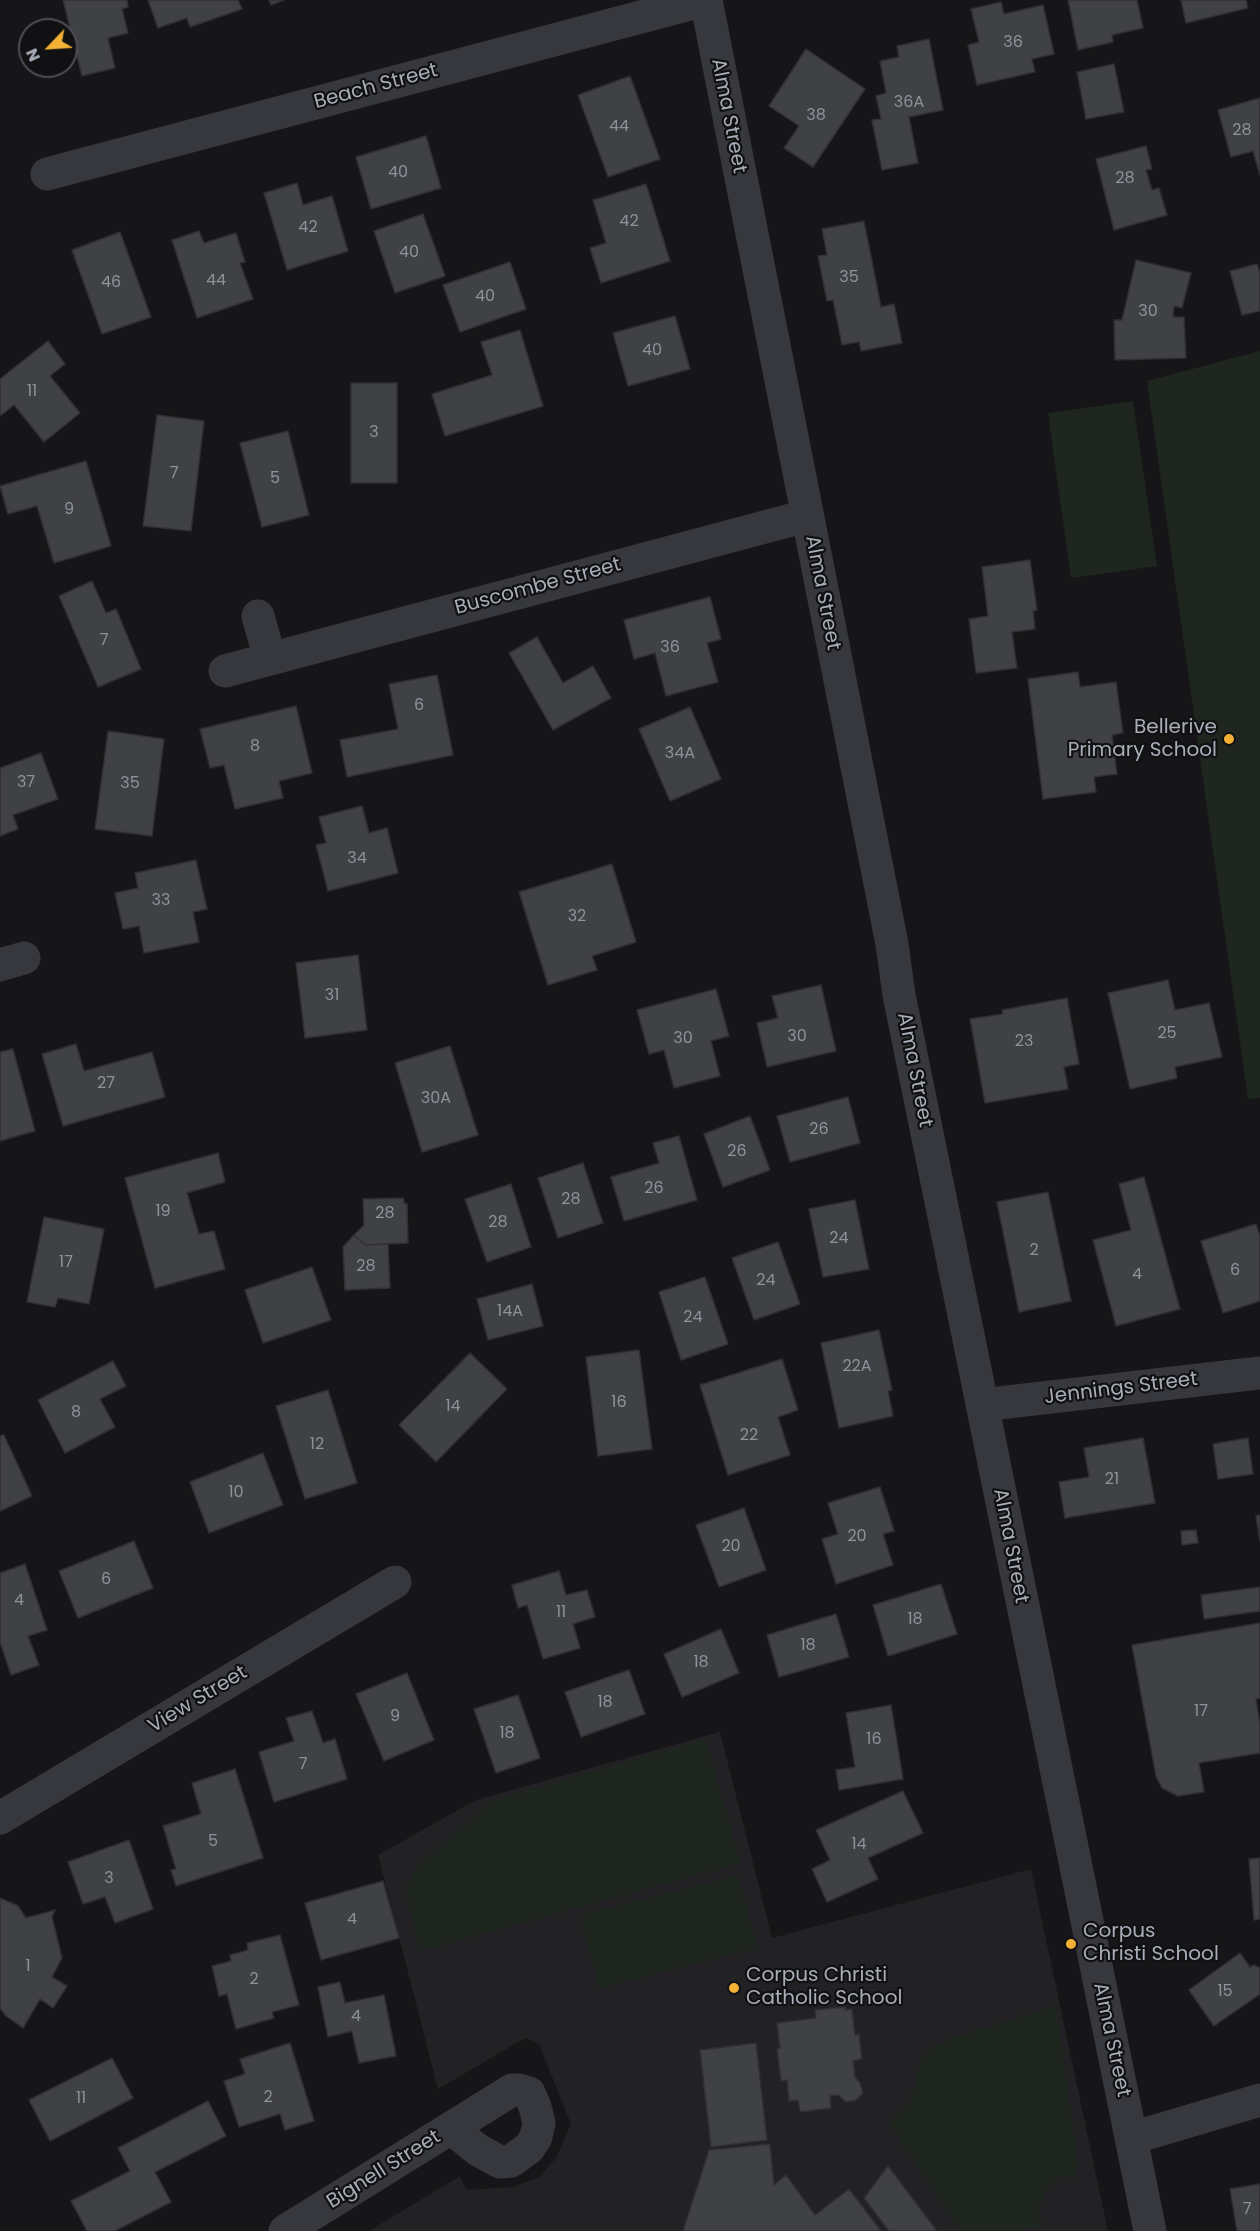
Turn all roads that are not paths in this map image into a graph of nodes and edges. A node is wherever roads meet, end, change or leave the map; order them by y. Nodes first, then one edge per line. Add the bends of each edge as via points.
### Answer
1 (706, 0) edge
2 (47, 174) dead end
3 (806, 516) junction
4 (258, 616) dead end
5 (270, 659) junction
6 (225, 671) dead end
7 (1260, 1373) edge
8 (982, 1405) junction
9 (395, 1582) dead end
10 (0, 1818) edge
11 (1260, 2100) edge
12 (452, 2129) dead end
13 (1132, 2138) junction
14 (285, 2231) edge
15 (1150, 2231) edge

1 - 2 street, Beach Street
1 - 3 street, Alma Street
3 - 5 street, Buscombe Street
3 - 8 street, Alma Street
4 - 5 street
5 - 6 street, Buscombe Street
7 - 8 street, Jennings Street
8 - 13 street, Alma Street
9 - 10 street, View Street
11 - 13 street
12 - 14 street, Bignell Street
13 - 15 street, Alma Street

